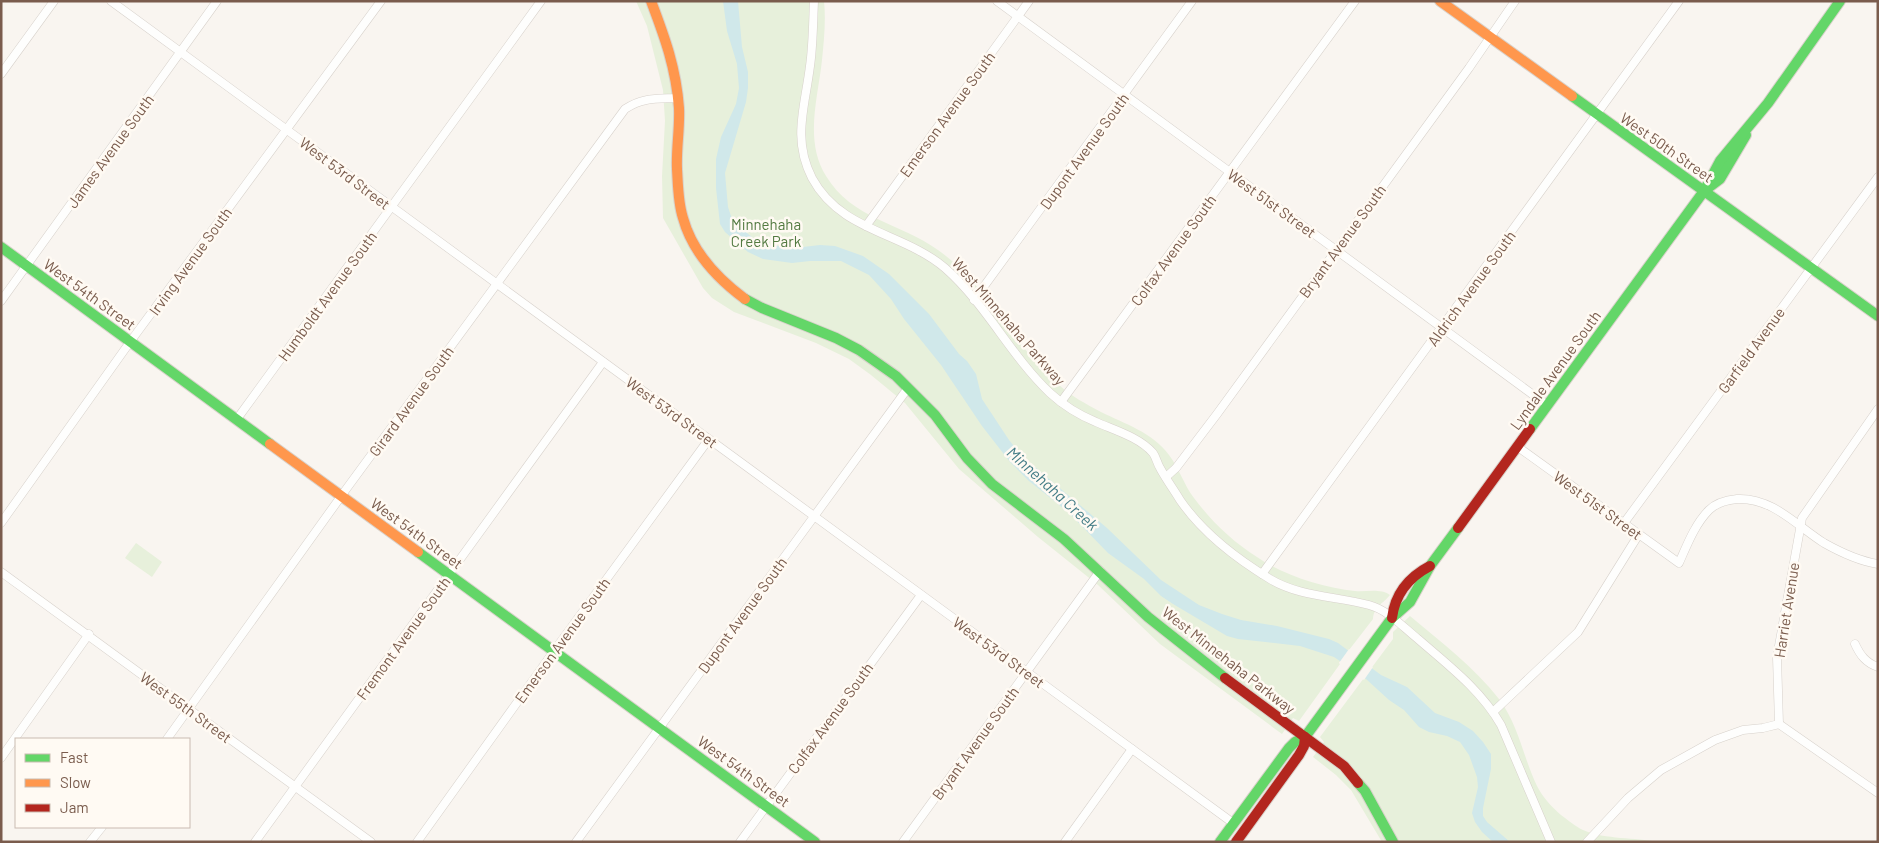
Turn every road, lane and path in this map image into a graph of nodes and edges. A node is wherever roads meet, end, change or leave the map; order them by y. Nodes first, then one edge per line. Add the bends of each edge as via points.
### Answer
1 (54, 1) edge
2 (111, 1) edge
3 (217, 1) edge
4 (381, 1) edge
5 (541, 1) edge
6 (651, 1) edge
7 (814, 1) edge
8 (996, 1) edge
9 (1029, 1) edge
10 (1192, 1) edge
11 (1355, 1) edge
12 (1440, 1) edge
13 (1515, 1) edge
14 (1679, 1) edge
15 (1840, 1) edge
16 (1018, 17) junction
17 (1490, 38) junction
18 (180, 53) junction
19 (1, 74) edge
20 (1124, 95) junction
21 (678, 98) junction
22 (1597, 116) junction
23 (287, 130) junction
24 (1230, 173) junction
25 (1878, 177) edge
26 (1704, 191) junction
27 (392, 208) junction
28 (866, 226) junction
29 (1, 247) edge
30 (1335, 250) junction
31 (27, 266) junction
32 (1811, 268) junction
33 (497, 285) junction
34 (974, 300) junction
35 (1, 301) edge
36 (1878, 316) edge
37 (1441, 328) junction
38 (130, 342) junction
39 (603, 362) junction
40 (908, 388) junction
41 (1062, 402) junction
42 (1547, 405) junction
43 (1878, 409) edge
44 (237, 419) junction
45 (709, 439) junction
46 (1518, 447) junction
47 (1166, 477) junction
48 (342, 496) junction
49 (814, 516) junction
50 (1, 523) edge
51 (1624, 523) junction
52 (1800, 526) junction
53 (1638, 534) junction
54 (1878, 564) edge
55 (1100, 571) junction
56 (1, 572) edge
57 (448, 574) junction
58 (1262, 574) junction
59 (921, 595) junction
60 (1392, 618) junction
61 (89, 634) junction
62 (1855, 644) dead end
63 (554, 650) junction
64 (1878, 668) edge
65 (1027, 673) junction
66 (189, 710) junction
67 (1493, 712) junction
68 (1779, 724) junction
69 (659, 728) junction
70 (1305, 737) junction
71 (15, 738) edge
72 (15, 738) edge
73 (168, 738) edge
74 (1132, 749) junction
75 (1, 758) edge
76 (296, 787) junction
77 (1878, 793) edge
78 (766, 806) junction
79 (1233, 823) junction
80 (101, 828) edge
81 (90, 842) edge
82 (255, 842) edge
83 (371, 842) edge
84 (416, 842) edge
85 (576, 842) edge
86 (740, 842) edge
87 (815, 842) edge
88 (903, 842) edge
89 (1065, 842) edge
90 (1220, 842) edge
91 (1236, 842) edge
92 (1393, 842) edge
93 (1551, 842) edge
94 (1587, 842) edge

1 - 19 street
2 - 18 street, West 53rd Street
3 - 18 street, James Avenue South
4 - 23 street, Irving Avenue South
5 - 27 street, Humboldt Avenue South
6 - 21 street, West Minnehaha Parkway via 674,66
7 - 28 street, West Minnehaha Parkway via 811,59 800,125 805,161 812,178 834,207
8 - 16 street, West 51st Street
9 - 16 street, Emerson Avenue South
10 - 20 street, Dupont Avenue South
11 - 24 street, Colfax Avenue South
12 - 17 street, West 50th Street
13 - 17 street, Bryant Avenue South
14 - 22 street, Aldrich Avenue South
15 - 26 street, Lyndale Avenue South via 1756,118 1718,181
16 - 20 street, West 51st Street
16 - 28 street, Emerson Avenue South
17 - 22 street, West 50th Street
17 - 30 street, Bryant Avenue South
18 - 23 street, West 53rd Street
18 - 31 street, James Avenue South
20 - 24 street, West 51st Street
20 - 34 street, Dupont Avenue South
21 - 33 street, Girard Avenue South via 646,99 625,109
21 - 40 street, West Minnehaha Parkway via 680,206 691,239 705,263 746,300 820,330 859,350
22 - 26 street, West 50th Street
22 - 37 street, Aldrich Avenue South
23 - 27 street, West 53rd Street
23 - 38 street, Irving Avenue South
24 - 30 street, West 51st Street
24 - 41 street, Colfax Avenue South
25 - 32 street, Garfield Avenue
26 - 32 street, West 50th Street
26 - 42 street, Lyndale Avenue South
27 - 33 street, West 53rd Street
27 - 44 street, Humboldt Avenue South
28 - 34 street, West Minnehaha Parkway via 927,255 945,268
29 - 31 street, West 54th Street
30 - 37 street, West 51st Street
30 - 47 street, Bryant Avenue South via 1217,414
31 - 35 street, James Avenue South
31 - 38 street, West 54th Street
32 - 36 street, West 50th Street
32 - 51 street, Garfield Avenue
33 - 39 street, West 53rd Street
33 - 48 street, Girard Avenue South
34 - 41 street, West Minnehaha Parkway via 1017,358
37 - 42 street, West 51st Street
37 - 58 street, Aldrich Avenue South
38 - 44 street, West 54th Street
38 - 50 street, Irving Avenue South
39 - 45 street, West 53rd Street
39 - 57 street, Fremont Avenue South
40 - 49 street, Dupont Avenue South
40 - 55 street, West Minnehaha Parkway via 984,477
41 - 47 street, West Minnehaha Parkway via 1093,421 1139,442 1153,454
42 - 46 street, Lyndale Avenue South
43 - 52 street, Harriet Avenue via 1804,513
44 - 48 street, West 54th Street
45 - 49 street, West 53rd Street
45 - 63 street, Emerson Avenue South
46 - 51 street, West 51st Street
46 - 60 street, Lyndale Avenue South via 1430,566 1415,575 1396,601
47 - 58 street, West Minnehaha Parkway via 1182,503 1217,540
48 - 57 street, West 54th Street
48 - 66 street, Girard Avenue South
49 - 59 street, West 53rd Street
49 - 69 street, Dupont Avenue South
51 - 53 street, West 51st Street
52 - 53 street, West 51st Street via 1777,509 1759,502 1744,499 1718,503 1703,517 1679,562
52 - 54 street via 1826,544
52 - 68 street, Harriet Avenue via 1777,657
53 - 67 street via 1578,632
55 - 65 street, Bryant Avenue South
55 - 70 street, West Minnehaha Parkway via 1148,617 1206,664
56 - 61 street, West 55th Street
57 - 63 street, West 54th Street
57 - 76 street, Fremont Avenue South
58 - 60 street, West Minnehaha Parkway via 1315,596 1374,606
59 - 65 street, West 53rd Street
59 - 78 street, Colfax Avenue South
60 - 67 street, West Minnehaha Parkway via 1448,665
60 - 70 street, Lyndale Avenue South
61 - 66 street, West 55th Street
61 - 71 street
62 - 64 street via 1860,655
63 - 69 street, West 54th Street
63 - 84 street, Emerson Avenue South
65 - 74 street, West 53rd Street
65 - 88 street, Bryant Avenue South
66 - 73 street, Girard Avenue South
66 - 76 street, West 55th Street
67 - 93 street, West Minnehaha Parkway
68 - 77 street
68 - 94 street via 1744,730 1715,740 1661,770 1628,798
69 - 78 street, West 54th Street
69 - 85 street, Dupont Avenue South
70 - 79 street, Lyndale Avenue South via 1292,745
70 - 91 street, Lyndale Avenue South via 1300,754
70 - 92 street, West Minnehaha Parkway via 1356,779
72 - 75 street
74 - 79 street, West 53rd Street
74 - 89 street
76 - 82 street, Fremont Avenue South
76 - 83 street, West 55th Street
78 - 86 street, Colfax Avenue South
78 - 87 street, West 54th Street
79 - 90 street, Lyndale Avenue South
80 - 81 street

